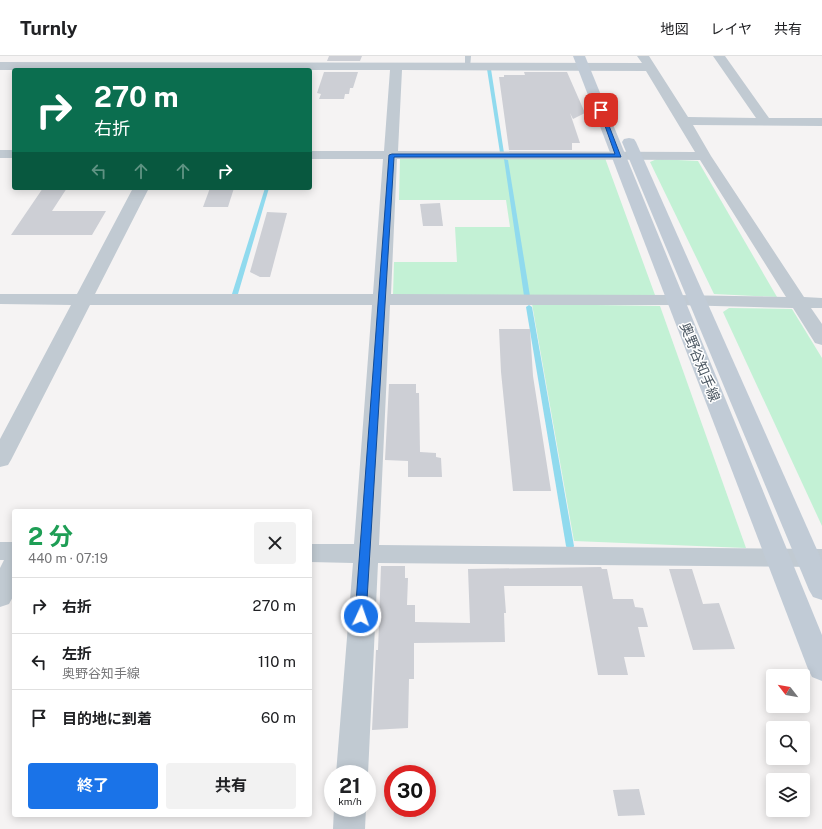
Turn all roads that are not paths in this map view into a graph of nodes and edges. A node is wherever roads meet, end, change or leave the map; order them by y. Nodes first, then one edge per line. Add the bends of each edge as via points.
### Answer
1 (719, 56) edge
2 (468, 62) edge
3 (588, 62) edge
4 (646, 62) edge
5 (0, 66) edge
6 (204, 68) edge
7 (396, 68) junction
8 (684, 121) junction
9 (765, 121) junction
10 (822, 122) edge
11 (0, 154) edge
12 (12, 154) edge
13 (312, 155) edge
14 (392, 155) junction
15 (627, 156) junction
16 (704, 156) junction
17 (140, 190) edge
18 (0, 299) edge
19 (83, 299) junction
20 (382, 300) junction
21 (676, 300) junction
22 (697, 300) junction
23 (798, 302) junction
24 (822, 303) edge
25 (822, 339) edge
26 (0, 460) edge
27 (0, 551) edge
28 (12, 551) edge
29 (312, 553) edge
30 (364, 553) junction
31 (779, 558) junction
32 (816, 558) edge
33 (12, 570) edge
34 (822, 590) edge
35 (0, 597) edge
36 (822, 668) edge
37 (352, 765) edge
38 (350, 817) edge
39 (349, 829) edge

1 - 9 street
2 - 3 street
2 - 7 street
3 - 4 street
3 - 15 main road, 奥野谷知手線
4 - 8 street
5 - 6 street
6 - 7 street
7 - 14 street
8 - 9 street
8 - 16 street
9 - 10 street
11 - 12 street
13 - 14 street
14 - 15 street
14 - 20 street
15 - 16 street
15 - 21 main road, 奥野谷知手線
15 - 22 main road, 奥野谷知手線
16 - 23 street
17 - 19 street
18 - 19 street
19 - 20 street
19 - 26 street
20 - 21 street
20 - 30 street
21 - 22 street
21 - 31 main road, 奥野谷知手線
22 - 23 street
22 - 32 main road, 奥野谷知手線
23 - 24 street
23 - 25 street
27 - 28 street
29 - 30 street
30 - 31 street
30 - 37 street
31 - 32 street
31 - 36 main road, 奥野谷知手線
32 - 34 main road, 奥野谷知手線
33 - 35 street
38 - 39 street

